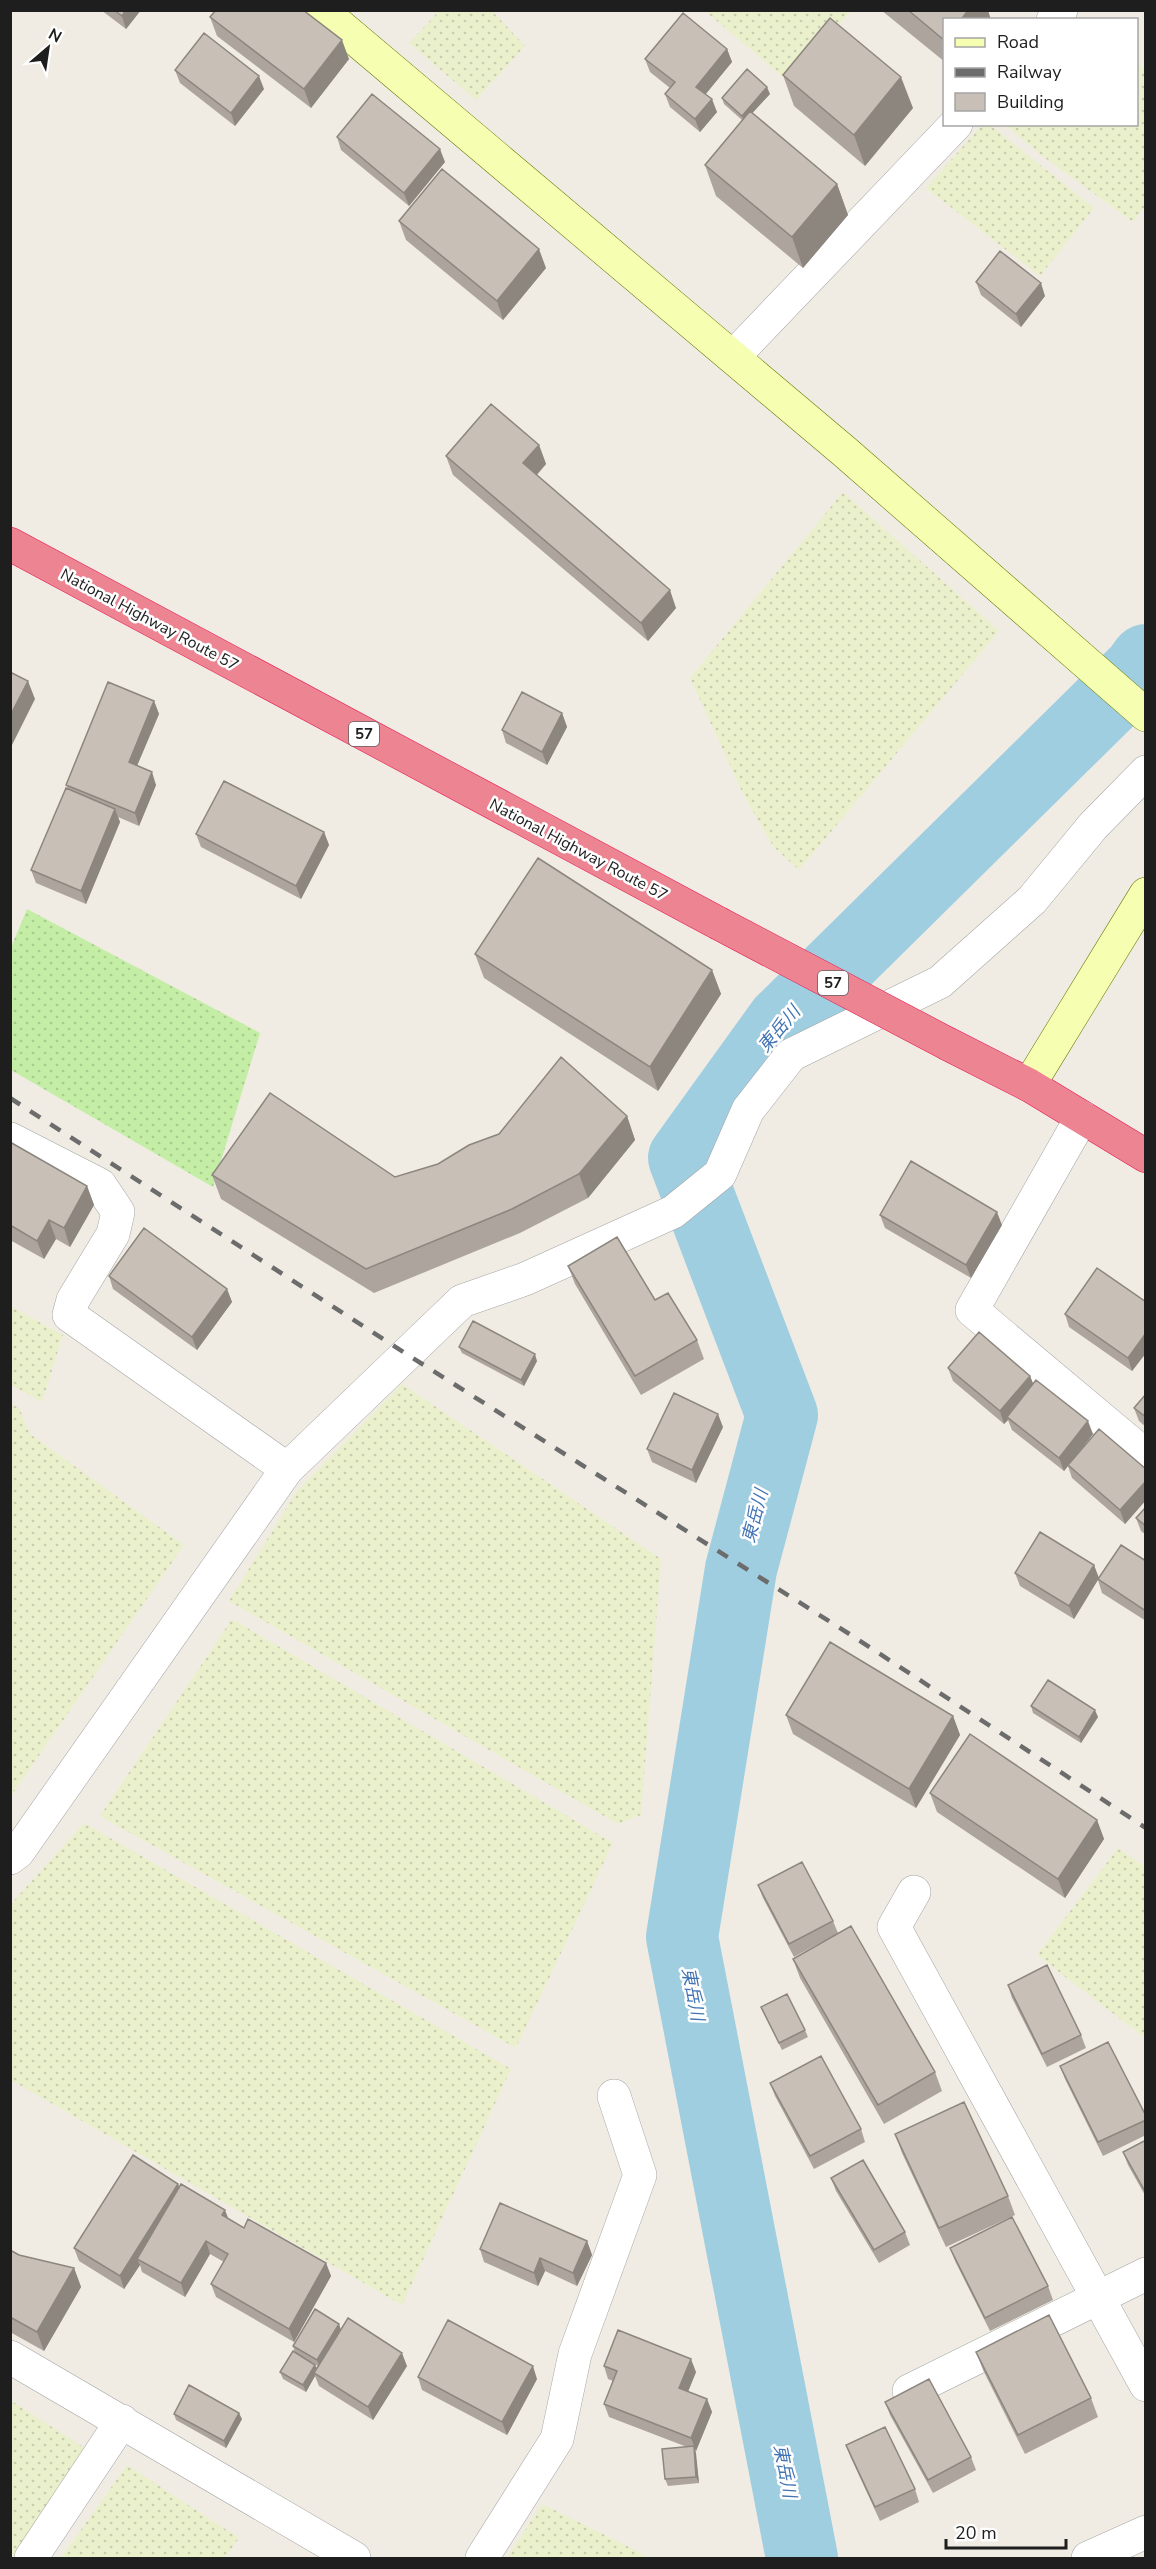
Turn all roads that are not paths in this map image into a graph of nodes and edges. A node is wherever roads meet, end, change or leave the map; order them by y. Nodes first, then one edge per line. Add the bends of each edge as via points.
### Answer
1 (321, 10) edge
2 (954, 126) edge
3 (733, 357) junction
4 (10, 544) edge
5 (1146, 715) edge
6 (1146, 772) edge
7 (1146, 894) edge
8 (1029, 1084) junction
9 (1082, 1117) junction
10 (10, 1138) edge
11 (1146, 1156) edge
12 (1146, 1456) edge
13 (286, 1469) junction
14 (10, 1858) edge
15 (914, 1893) dead end
16 (614, 2096) dead end
17 (1146, 2274) edge
18 (1098, 2298) junction
19 (10, 2357) edge
20 (1146, 2385) edge
21 (909, 2391) edge
22 (122, 2421) junction
23 (1146, 2532) edge
24 (31, 2559) edge
25 (354, 2559) edge
26 (482, 2559) edge
27 (1088, 2559) edge

1 - 3 street
2 - 3 street
3 - 5 street
4 - 8 highway, National Highway Route 57 / 57, bridge via 718,923
6 - 13 street via 1032,900 940,982 791,1055 748,1110 720,1174 673,1212 525,1279 462,1301
7 - 8 street
8 - 9 highway, National Highway Route 57 / 57
9 - 11 highway, National Highway Route 57 / 57
9 - 12 street via 972,1310
10 - 13 street via 100,1185 118,1212 113,1234 73,1300 69,1315
13 - 14 street
15 - 18 street via 894,1927
16 - 26 street via 640,2175 575,2354 557,2439
17 - 18 street
18 - 20 street
18 - 21 street
19 - 22 street
22 - 24 street
22 - 25 street
23 - 27 street

